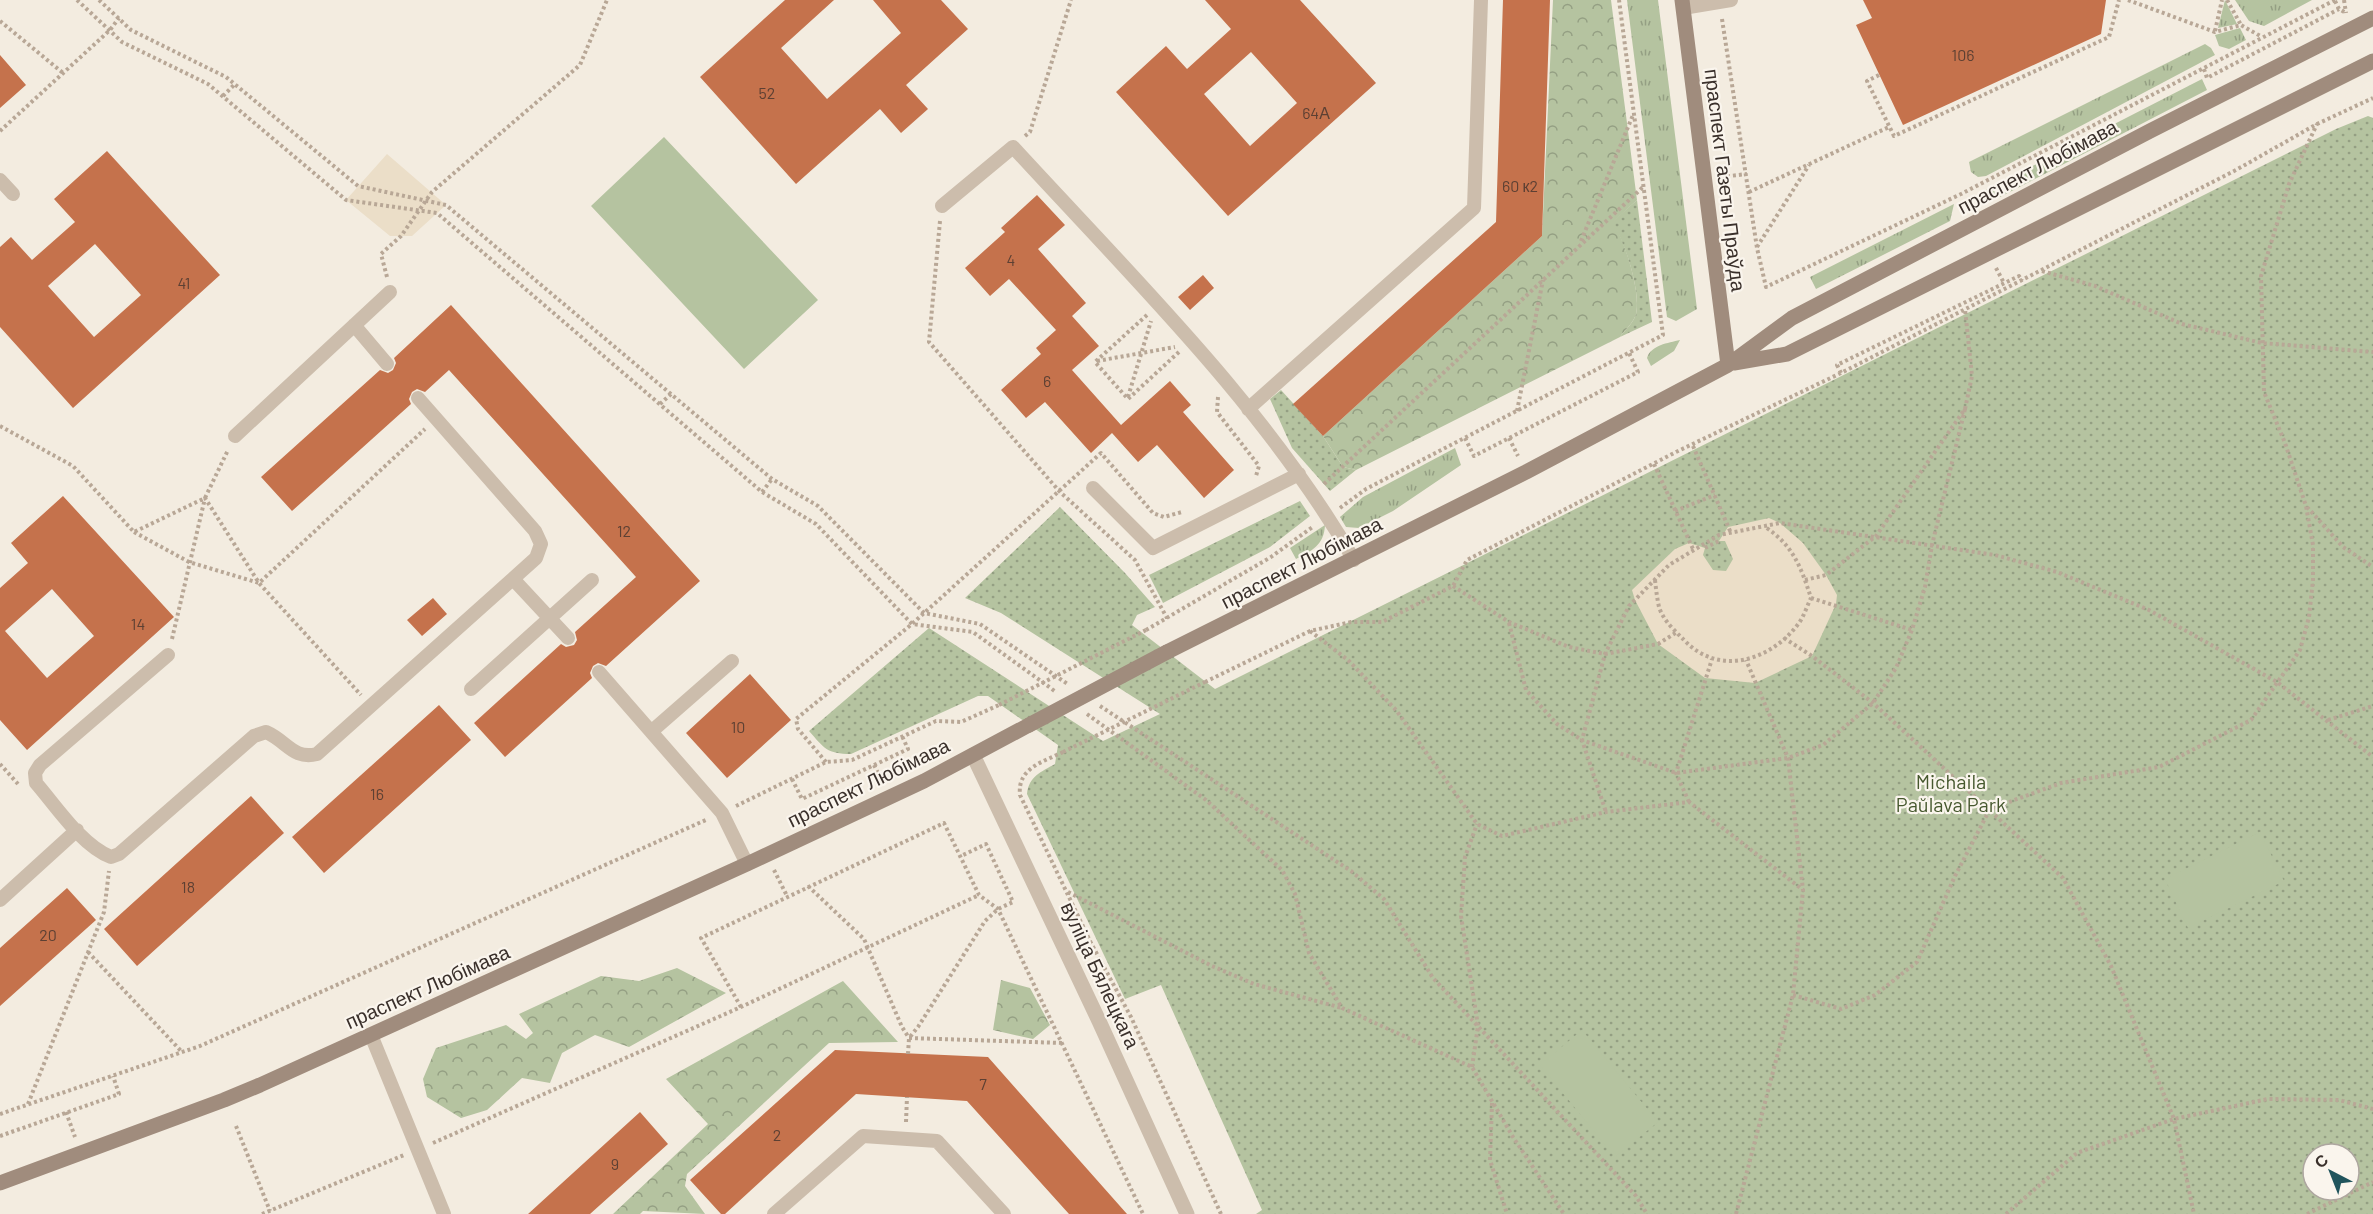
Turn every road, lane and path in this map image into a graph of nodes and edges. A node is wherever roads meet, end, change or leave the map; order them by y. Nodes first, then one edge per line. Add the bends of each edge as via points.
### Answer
1 (77, 0) edge
2 (99, 0) edge
3 (607, 0) edge
4 (1071, 0) edge
5 (1481, 0) edge
6 (1619, 0) edge
7 (2119, 0) edge
8 (2128, 0) edge
9 (2222, 0) edge
10 (2228, 0) edge
11 (2335, 0) edge
12 (2344, 0) edge
13 (1725, 1) edge
14 (1682, 4) edge
15 (2346, 14) dead end
16 (119, 18) junction
17 (2373, 18) edge
18 (0, 21) edge
19 (2241, 25) junction
20 (110, 30) junction
21 (2215, 32) junction
22 (2263, 37) junction
23 (2373, 61) edge
24 (2204, 69) junction
25 (63, 73) junction
26 (1879, 75) dead end
27 (235, 84) junction
28 (223, 96) junction
29 (2373, 98) edge
30 (1634, 114) junction
31 (2317, 124) junction
32 (1889, 127) junction
33 (0, 131) edge
34 (1013, 147) junction
35 (1809, 164) junction
36 (1747, 174) junction
37 (1705, 179) junction
38 (0, 180) edge
39 (1643, 187) junction
40 (1749, 192) junction
41 (13, 194) dead end
42 (426, 201) junction
43 (942, 206) joint
44 (419, 211) junction
45 (1580, 245) junction
46 (1757, 248) junction
47 (2042, 271) junction
48 (1543, 278) junction
49 (2022, 281) junction
50 (390, 292) joint
51 (1965, 309) junction
52 (354, 326) junction
53 (2262, 343) junction
54 (2373, 352) edge
55 (1141, 353) junction
56 (1629, 353) junction
57 (1095, 362) junction
58 (387, 364) dead end
59 (1728, 364) junction
60 (1841, 373) junction
61 (671, 394) junction
62 (418, 398) dead end
63 (1128, 399) junction
64 (660, 404) junction
65 (1248, 409) junction
66 (1965, 410) junction
67 (1517, 411) junction
68 (436, 418) junction
69 (0, 426) edge
70 (235, 436) joint
71 (1466, 438) junction
72 (1693, 446) junction
73 (1654, 464) junction
74 (1259, 466) dead end
75 (1299, 474) junction
76 (772, 479) junction
77 (1249, 482) dead end
78 (1093, 488) dead end
79 (762, 492) junction
80 (1060, 492) junction
81 (1312, 495) junction
82 (1715, 495) junction
83 (205, 498) junction
84 (2306, 506) junction
85 (1186, 511) dead end
86 (1675, 511) junction
87 (1328, 516) junction
88 (1764, 526) junction
89 (134, 532) junction
90 (1731, 533) junction
91 (1876, 536) junction
92 (1719, 541) dead end
93 (1932, 545) junction
94 (1705, 548) dead end
95 (1693, 549) junction
96 (1354, 560) junction
97 (189, 562) junction
98 (2373, 567) edge
99 (514, 580) junction
100 (592, 580) dead end
101 (1655, 580) junction
102 (1805, 580) junction
103 (258, 583) junction
104 (1453, 586) junction
105 (1811, 598) junction
106 (924, 613) junction
107 (549, 618) junction
108 (1167, 618) junction
109 (1509, 622) junction
110 (912, 624) junction
111 (1912, 630) junction
112 (1310, 631) junction
113 (1677, 632) junction
114 (568, 638) dead end
115 (1784, 638) junction
116 (1605, 654) junction
117 (168, 655) joint
118 (1712, 659) junction
119 (1746, 660) junction
120 (732, 661) dead end
121 (599, 672) dead end
122 (2277, 682) junction
123 (471, 688) dead end
124 (1074, 688) dead end
125 (1060, 695) dead end
126 (1093, 701) dead end
127 (1873, 703) junction
128 (2373, 706) edge
129 (371, 707) junction
130 (1080, 709) dead end
131 (2328, 720) junction
132 (652, 731) junction
133 (902, 736) junction
134 (1582, 740) junction
135 (973, 755) junction
136 (2373, 757) edge
137 (1788, 758) junction
138 (826, 762) junction
139 (1676, 773) junction
140 (792, 779) junction
141 (1689, 802) junction
142 (1990, 809) junction
143 (1606, 812) junction
144 (722, 813) junction
145 (1477, 824) junction
146 (76, 830) junction
147 (767, 854) junction
148 (961, 856) junction
149 (111, 857) junction
150 (747, 864) junction
151 (808, 886) junction
152 (1803, 890) junction
153 (1067, 892) junction
154 (979, 895) junction
155 (787, 896) junction
156 (0, 900) edge
157 (998, 909) junction
158 (869, 947) junction
159 (88, 952) junction
160 (1793, 995) junction
161 (741, 1007) junction
162 (1342, 1008) junction
163 (1478, 1026) junction
164 (371, 1035) junction
165 (909, 1038) junction
166 (1063, 1043) junction
167 (182, 1052) junction
168 (908, 1054) dead end
169 (1472, 1067) junction
170 (113, 1076) junction
171 (907, 1097) dead end
172 (1492, 1102) junction
173 (28, 1105) junction
174 (2373, 1109) edge
175 (66, 1112) junction
176 (0, 1114) edge
177 (2174, 1119) junction
178 (236, 1126) dead end
179 (0, 1136) edge
180 (905, 1138) junction
181 (418, 1149) junction
182 (81, 1153) junction
183 (2373, 1182) edge
184 (0, 1183) edge
185 (270, 1211) junction
186 (262, 1214) edge
187 (444, 1214) edge
188 (774, 1214) edge
189 (1004, 1214) edge
190 (1143, 1214) edge
191 (1187, 1214) edge
192 (1221, 1214) edge
193 (1507, 1214) edge
194 (1564, 1214) edge
195 (1647, 1214) edge
196 (1736, 1214) edge
197 (2006, 1214) edge
198 (2194, 1214) edge
199 (2307, 1214) edge

1 - 20 path
2 - 16 path
3 - 42 path via 580,65
4 - 34 path via 1030,132
5 - 65 lane via 1474,208
6 - 30 path
7 - 32 path via 2109,37 1894,136
8 - 21 path
9 - 21 path
10 - 19 path
11 - 22 path
11 - 24 path via 2339,9 2232,66 2208,78
12 - 15 path
13 - 14 lane
13 - 36 path
14 - 37 main road, праспект Газеты Праўда
16 - 20 path
16 - 27 path via 132,30
17 - 59 main road, праспект Любімава via 1792,318
18 - 25 path
19 - 21 path
19 - 22 path
20 - 25 path
20 - 28 path via 122,42 208,84
22 - 24 path
23 - 59 main road, праспект Любімава via 1787,354
24 - 46 path via 1961,194 1766,287
25 - 33 path
26 - 32 path via 1867,81
27 - 28 path
27 - 42 path via 358,186
28 - 44 path via 346,200
29 - 31 path
30 - 39 path
30 - 45 path
31 - 47 path
31 - 53 path via 2289,184 2261,276
32 - 35 path
34 - 43 lane
34 - 65 lane via 1206,357
35 - 40 path
35 - 46 path
36 - 37 path
36 - 40 path
37 - 59 main road, праспект Газеты Праўда
38 - 41 lane
39 - 45 path
39 - 56 path via 1663,335
40 - 46 path
42 - 44 path
42 - 61 path via 446,205
43 - 80 path via 929,342
44 - 50 path via 401,236 381,254
44 - 64 path via 437,213
45 - 48 path
47 - 49 path
47 - 53 path via 2095,286 2182,324
48 - 67 path
48 - 81 path
49 - 51 path
49 - 60 path via 2019,276 1837,365
50 - 52 lane
51 - 60 path
51 - 66 path via 1972,376
52 - 58 lane
52 - 70 lane
53 - 54 path
53 - 84 path via 2264,392
55 - 57 path
55 - 57 path via 1154,308
55 - 63 path
55 - 63 path via 1187,345
56 - 67 path
56 - 71 path via 1638,372 1474,456
57 - 63 path
59 - 96 main road, праспект Любімава
60 - 72 path
61 - 64 path
61 - 76 path
62 - 68 lane
64 - 79 path
65 - 75 lane
66 - 91 path
66 - 93 path
67 - 71 path
68 - 99 lane via 535,531 540,544 536,558
68 - 103 path
69 - 89 path via 73,466
70 - 83 path
71 - 87 path via 1366,489
72 - 73 path
72 - 82 path
73 - 86 path
73 - 104 path via 1467,560
74 - 77 path via 1257,475
75 - 78 lane via 1153,548
75 - 81 lane
76 - 79 path
76 - 106 path via 818,506
79 - 110 path via 816,524
80 - 85 path via 1101,453 1154,513 1164,517
80 - 106 path
80 - 108 path via 1135,560
81 - 87 lane
82 - 86 path
82 - 90 path
83 - 89 path
83 - 97 path
83 - 103 path
84 - 98 path via 2343,547
84 - 122 path via 2313,545 2309,617 2300,650
86 - 95 path
87 - 96 lane
87 - 108 path via 1271,557
88 - 90 path
88 - 91 path via 1780,523
88 - 102 path via 1794,553
89 - 97 path
90 - 95 path
91 - 93 path
91 - 102 path via 1826,575
92 - 94 path
93 - 111 path
93 - 122 path via 1995,555 2057,572 2149,610
95 - 101 path
96 - 135 main road, праспект Любімава, bridge via 1167,652
97 - 103 path
97 - 117 path
99 - 107 lane
99 - 129 lane
100 - 107 lane
101 - 113 path via 1660,609
101 - 116 path via 1629,606
102 - 105 path
103 - 129 path
104 - 109 path
104 - 112 path via 1382,622 1351,622
105 - 111 path
105 - 115 path via 1799,623
106 - 110 path
106 - 124 path via 980,624
107 - 114 lane
107 - 123 lane
108 - 133 path, bridge via 961,722 936,721
109 - 116 path via 1569,647
109 - 134 path via 1526,690 1557,724
110 - 125 path via 973,632
110 - 138 path via 796,719 798,729
111 - 127 path via 1896,668
112 - 145 path via 1348,660 1396,710
112 - 153 path, bridge via 1030,768 1021,777 1020,795
113 - 116 path via 1658,644
113 - 118 path via 1692,649
115 - 119 path via 1759,656
115 - 127 path
116 - 134 path
117 - 146 lane via 35,773 36,783
118 - 119 path
118 - 139 path
119 - 137 path
120 - 132 lane
121 - 132 lane
122 - 131 path
122 - 142 path via 2251,720 2159,767 2061,783
126 - 163 path via 1359,878 1384,899 1433,978
127 - 137 path via 1823,745
127 - 142 path
128 - 131 path
129 - 149 lane via 317,754 306,757 266,732 254,736
130 - 162 path via 1206,800 1282,870 1295,894 1309,953
131 - 136 path
132 - 144 lane
133 - 138 path via 852,760
133 - 140 path via 908,749 802,799
134 - 139 path
134 - 143 path
135 - 147 main road, праспект Любімава
135 - 191 street, вуліца Бялецкага
137 - 139 path
137 - 152 path
138 - 140 path
139 - 141 path
140 - 144 path
141 - 143 path
141 - 152 path
142 - 160 path via 1917,962 1875,995 1841,1009
142 - 177 path via 2063,878 2111,966
143 - 145 path via 1502,836
144 - 150 lane
144 - 167 path
145 - 163 path via 1465,857 1461,916
146 - 149 lane via 102,854
146 - 156 lane
147 - 150 main road, праспект Любімава
147 - 155 path
148 - 151 path via 944,823
148 - 154 path
148 - 157 path via 986,844 1012,902
149 - 159 path via 104,912
150 - 164 main road, праспект Любімава
151 - 155 path
151 - 158 path
152 - 160 path
153 - 162 path via 1254,984
153 - 192 path via 1131,1017
154 - 157 path
154 - 158 path
155 - 161 path via 701,938
157 - 165 path via 985,921
157 - 166 path
158 - 161 path
158 - 165 path
159 - 167 path
159 - 173 path
160 - 196 path
161 - 181 path
162 - 169 path
163 - 169 path
163 - 195 path via 1636,1196
164 - 181 lane
164 - 182 main road, праспект Любімава via 224,1100
165 - 166 path
165 - 168 path
166 - 190 path
167 - 170 path
169 - 172 path
170 - 173 path
170 - 175 path via 119,1094
171 - 180 path
172 - 193 path via 1490,1160
172 - 194 path
173 - 176 path
174 - 177 path via 2338,1100 2268,1099
175 - 179 path
175 - 182 path
177 - 197 path via 2077,1153
177 - 198 path
178 - 185 path
180 - 188 lane via 863,1136
180 - 189 lane via 937,1141
181 - 185 path
181 - 187 lane
182 - 184 main road, праспект Любімава
183 - 199 path
185 - 186 path

